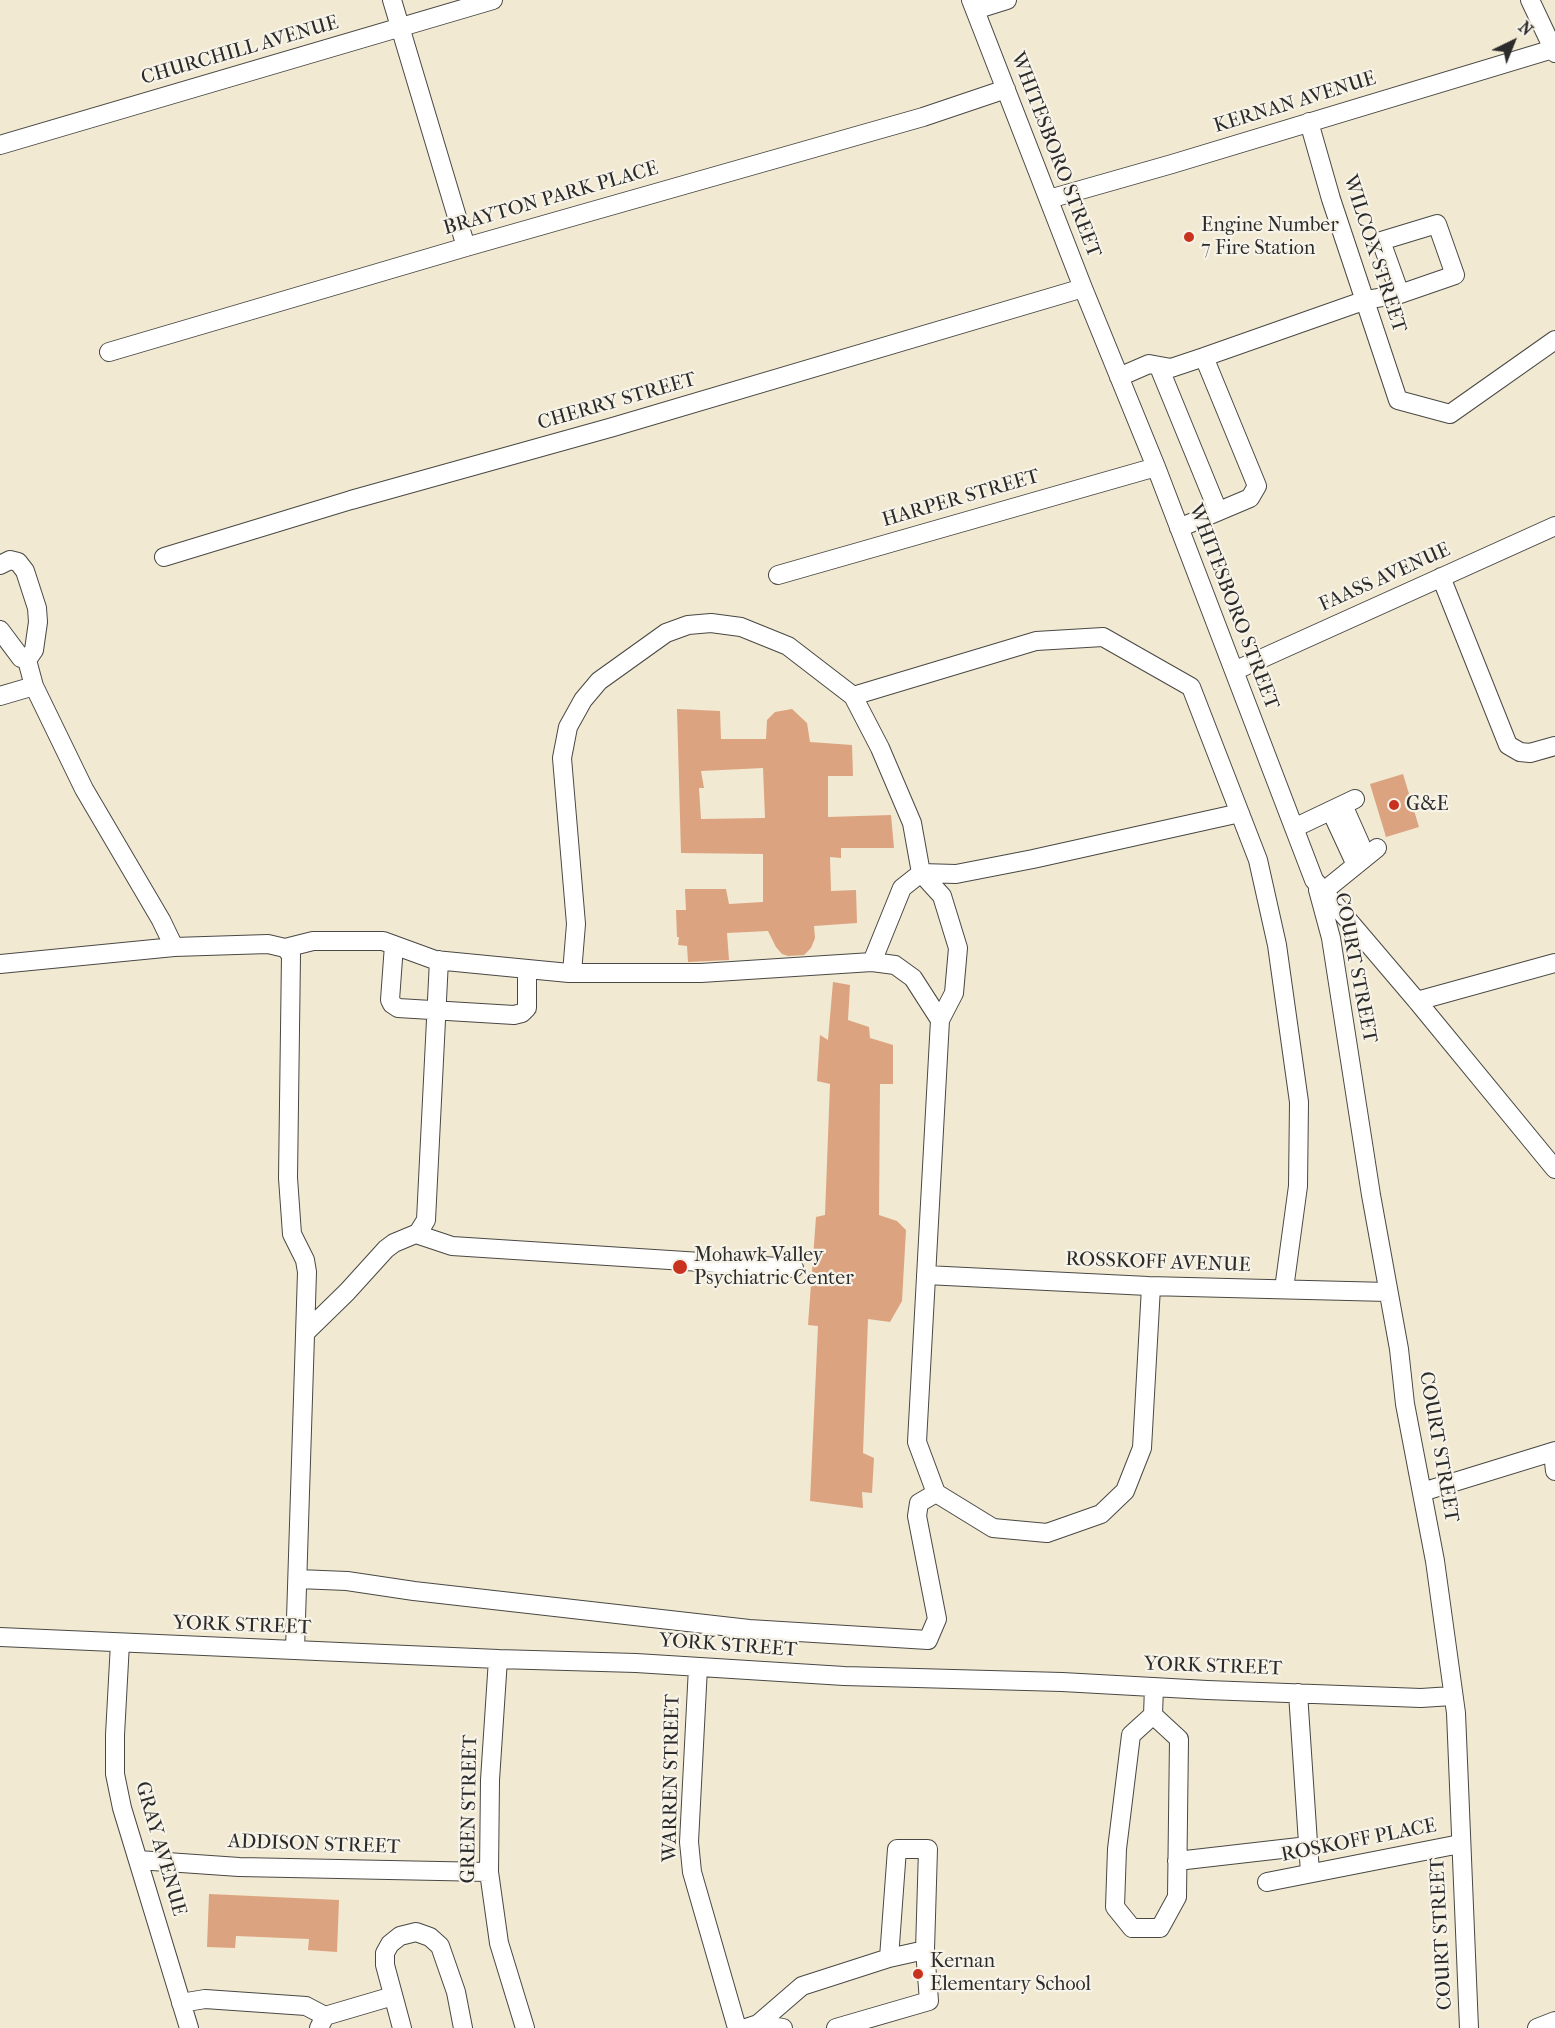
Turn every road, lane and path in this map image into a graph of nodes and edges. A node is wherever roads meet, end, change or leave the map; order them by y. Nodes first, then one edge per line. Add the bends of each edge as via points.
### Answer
1 (392, 0) edge
2 (493, 0) edge
3 (1007, 0) edge
4 (1530, 0) edge
5 (973, 5) edge
6 (400, 27) junction
7 (1554, 51) edge
8 (1005, 89) junction
9 (1309, 122) junction
10 (0, 145) edge
11 (1049, 199) junction
12 (465, 247) junction
13 (1083, 288) junction
14 (1400, 294) junction
15 (1366, 300) junction
16 (1555, 340) edge
17 (109, 352) dead end
18 (1204, 357) junction
19 (1159, 367) junction
20 (1119, 377) junction
21 (1156, 467) junction
22 (1218, 511) junction
23 (1555, 526) edge
24 (1179, 528) junction
25 (4, 557) edge
26 (164, 557) dead end
27 (778, 575) dead end
28 (1442, 577) junction
29 (0, 630) edge
30 (27, 660) junction
31 (1234, 671) junction
32 (34, 686) junction
33 (0, 696) edge
34 (853, 696) junction
35 (1555, 746) edge
36 (1239, 813) junction
37 (1294, 828) junction
38 (921, 873) junction
39 (1319, 885) junction
40 (394, 945) junction
41 (174, 947) junction
42 (285, 948) junction
43 (439, 960) junction
44 (872, 962) junction
45 (1555, 963) edge
46 (0, 964) edge
47 (527, 969) junction
48 (572, 973) junction
49 (1417, 1001) junction
50 (436, 1011) junction
51 (940, 1020) junction
52 (1555, 1169) edge
53 (416, 1234) junction
54 (794, 1268) dead end
55 (926, 1275) junction
56 (1152, 1287) junction
57 (1284, 1289) junction
58 (1388, 1292) junction
59 (306, 1332) junction
60 (1554, 1451) edge
61 (1555, 1471) edge
62 (1422, 1492) junction
63 (936, 1493) junction
64 (298, 1579) junction
65 (0, 1637) edge
66 (120, 1643) junction
67 (295, 1650) junction
68 (498, 1659) junction
69 (698, 1667) junction
70 (1154, 1687) junction
71 (1298, 1693) junction
72 (1452, 1696) junction
73 (1153, 1715) junction
74 (1460, 1844) junction
75 (1308, 1846) junction
76 (138, 1860) junction
77 (1178, 1861) junction
78 (489, 1872) junction
79 (1310, 1873) junction
80 (1267, 1882) dead end
81 (925, 1950) junction
82 (889, 1958) junction
83 (393, 1996) junction
84 (181, 2003) junction
85 (1555, 2021) edge
86 (322, 2022) edge
87 (752, 2026) edge
88 (189, 2028) edge
89 (402, 2028) edge
90 (463, 2028) edge
91 (525, 2028) edge
92 (737, 2028) edge
93 (783, 2028) edge
94 (836, 2028) edge
95 (1469, 2028) edge
96 (1537, 2028) edge

1 - 6 street
2 - 6 street, CHURCHILL AVENUE
3 - 5 street
4 - 7 street
5 - 8 street, WHITESBORO STREET
6 - 10 street, CHURCHILL AVENUE
6 - 12 street
7 - 9 street, KERNAN AVENUE
8 - 11 street, WHITESBORO STREET
8 - 12 street, BRAYTON PARK PLACE via 923,117
9 - 11 street, KERNAN AVENUE
9 - 15 street, WILCOX STREET
11 - 13 street, WHITESBORO STREET
12 - 17 street, BRAYTON PARK PLACE
13 - 20 street, WHITESBORO STREET
13 - 26 street, CHERRY STREET
14 - 14 street via 1455,275 1437,224 1381,241
14 - 15 street
15 - 16 street, WILCOX STREET via 1398,400 1450,414
15 - 18 street
18 - 19 street via 1171,368
18 - 22 street via 1257,486 1250,498
19 - 20 street via 1149,364
19 - 22 street
20 - 21 street, WHITESBORO STREET
21 - 24 street, WHITESBORO STREET
21 - 27 street, HARPER STREET
22 - 24 street
23 - 28 street, FAASS AVENUE
24 - 31 street, WHITESBORO STREET
25 - 30 street via 18,562 25,571 37,608 34,650
28 - 31 street, FAASS AVENUE
28 - 35 street via 1508,745 1530,753
29 - 30 street via 21,658
30 - 32 street
31 - 37 street, WHITESBORO STREET
32 - 33 street
32 - 41 street via 84,789
34 - 36 street via 1036,641 1103,637 1191,687
34 - 38 street via 912,823
34 - 48 street via 788,646 741,627 711,622 666,633 599,681 568,727 562,758 576,924
36 - 38 street via 956,874
36 - 57 street via 1258,860 1277,945 1299,1102 1298,1186
37 - 39 street, WHITESBORO STREET
37 - 39 street via 1343,805 1366,857
38 - 44 street via 902,888
38 - 51 street via 942,896 958,948 954,993
39 - 49 street, WHITESBORO STREET
39 - 58 street, COURT STREET
40 - 42 street via 383,941 313,940
40 - 43 street
40 - 50 street via 392,1004 398,1008
41 - 42 street via 268,944
41 - 46 street
42 - 59 street via 291,955 288,1178 292,1234 308,1272
43 - 47 street
43 - 50 street
44 - 48 street via 701,973
44 - 51 street via 895,965 913,978
45 - 49 street
47 - 48 street
47 - 50 street via 527,1008 522,1013
49 - 52 street, WHITESBORO STREET
50 - 53 street via 426,1220
51 - 55 street
53 - 54 street via 452,1246
53 - 59 street via 386,1248
55 - 56 street, ROSSKOFF AVENUE
55 - 63 street via 917,1442
56 - 57 street, ROSSKOFF AVENUE
56 - 63 street via 1142,1448 1125,1491 1101,1514 1047,1533 993,1527
57 - 58 street, ROSSKOFF AVENUE
58 - 62 street, COURT STREET
59 - 64 street
60 - 61 street
60 - 62 street
62 - 72 street, COURT STREET
63 - 64 street via 919,1503 917,1516 937,1619 928,1640 749,1629 347,1581
64 - 67 street
65 - 66 street, YORK STREET
66 - 67 street, YORK STREET
66 - 76 street, GRAY AVENUE via 115,1774
67 - 68 street, YORK STREET
68 - 69 street, YORK STREET
68 - 78 street, GREEN STREET
69 - 70 street, YORK STREET
69 - 92 street, WARREN STREET via 689,1842 692,1872
70 - 71 street, YORK STREET
70 - 73 street
71 - 72 street, YORK STREET
71 - 75 street
72 - 74 street, COURT STREET via 1456,1713
73 - 77 street via 1179,1739
73 - 77 street via 1131,1735 1117,1849 1115,1907 1132,1928 1160,1928 1177,1897
74 - 79 street, ROSKOFF PLACE
74 - 95 street, COURT STREET
75 - 77 street
75 - 79 street
76 - 78 street, ADDISON STREET
76 - 84 street, GRAY AVENUE
78 - 91 street, GREEN STREET via 499,1943
79 - 80 street, ROSKOFF PLACE
81 - 82 street
81 - 82 street via 928,1849 897,1849
81 - 94 street via 929,2001
82 - 87 street via 802,1986
83 - 86 street
83 - 89 street
83 - 90 street via 385,1965 390,1944 400,1936 416,1932 429,1937 440,1946
84 - 86 street via 204,1999 306,2006
84 - 88 street, GRAY AVENUE
85 - 96 street
87 - 93 street

